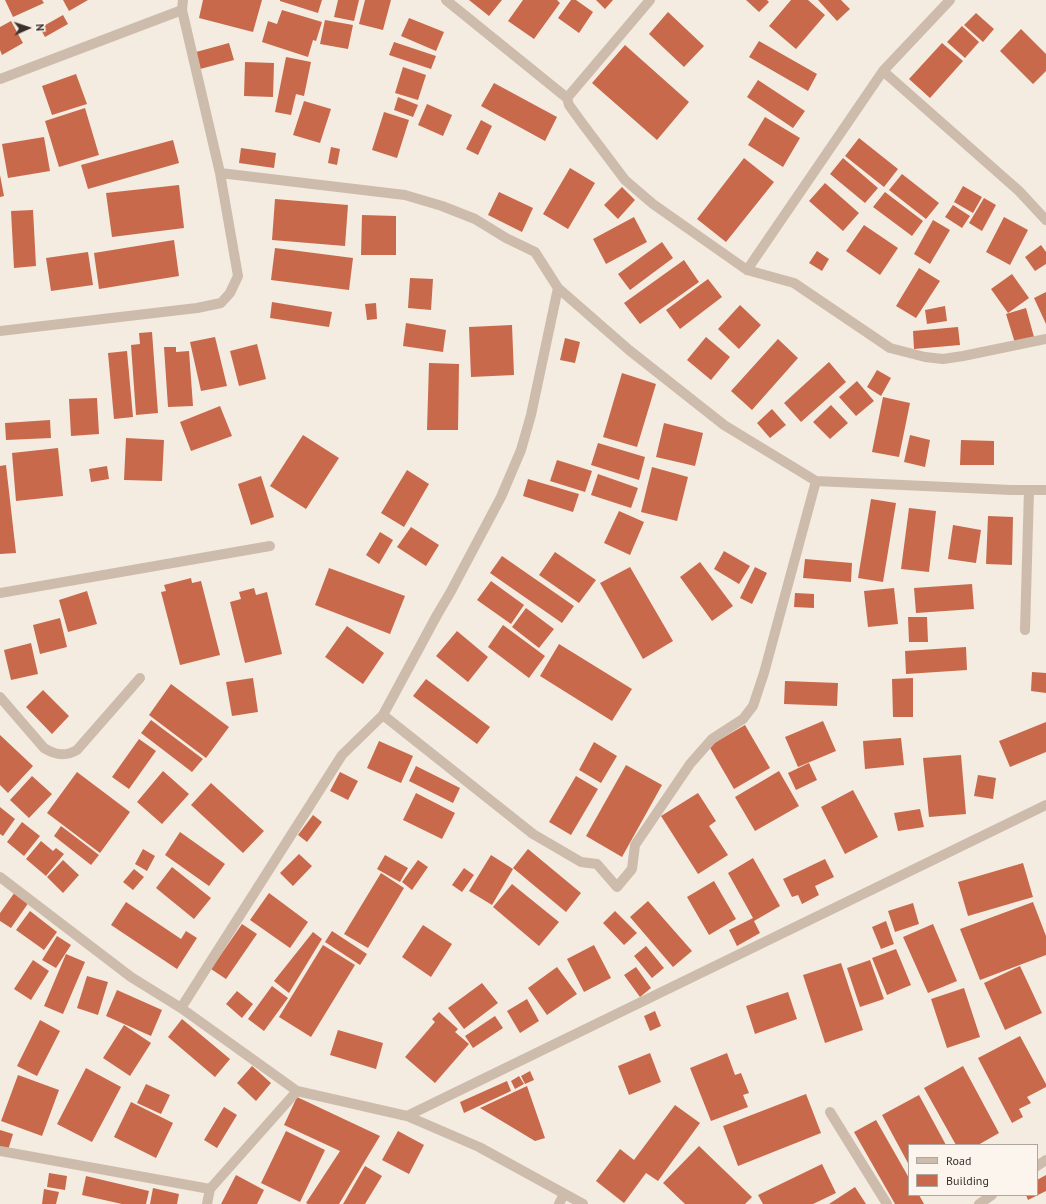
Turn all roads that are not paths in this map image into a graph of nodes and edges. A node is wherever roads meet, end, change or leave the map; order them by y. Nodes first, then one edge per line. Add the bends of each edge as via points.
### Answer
1 (446, 0) edge
2 (650, 0) edge
3 (950, 0) edge
4 (182, 5) edge
5 (883, 71) junction
6 (0, 79) edge
7 (567, 98) junction
8 (220, 173) junction
9 (1046, 220) edge
10 (747, 270) junction
11 (558, 288) junction
12 (0, 331) edge
13 (1046, 339) edge
14 (816, 481) junction
15 (1030, 490) junction
16 (1046, 490) edge
17 (270, 546) dead end
18 (0, 593) edge
19 (1025, 630) dead end
20 (140, 678) dead end
21 (0, 697) edge
22 (383, 715) junction
23 (1046, 806) edge
24 (0, 877) edge
25 (181, 1008) junction
26 (297, 1091) junction
27 (830, 1112) dead end
28 (407, 1116) junction
29 (0, 1151) edge
30 (210, 1189) junction
31 (564, 1194) junction
32 (991, 1196) edge
33 (207, 1204) edge
34 (559, 1204) edge
35 (583, 1204) edge
36 (887, 1204) edge
37 (979, 1204) edge

1 - 7 street
2 - 7 street
3 - 5 street
4 - 6 street
4 - 8 street
5 - 9 street via 1019,192
5 - 10 street
7 - 10 street via 569,106 625,180 653,204
8 - 11 street via 405,195 442,206 475,219 534,252
8 - 12 street via 238,276 230,293 221,303
10 - 13 street via 794,282 890,348 925,357 943,359
11 - 14 street via 629,350 724,425
11 - 22 street via 521,450 501,497
14 - 15 street
14 - 22 street via 753,706 743,719 712,739 690,764 635,845 632,869 617,887 597,864 581,862 532,834
15 - 16 street
15 - 19 street
17 - 18 street
20 - 21 street via 70,755 51,753 44,748
22 - 25 street via 342,755
23 - 28 street
24 - 25 street via 131,977
25 - 26 street
26 - 28 street
26 - 30 street
27 - 36 street
28 - 31 street via 479,1147
29 - 30 street
30 - 33 street
31 - 34 street
31 - 35 street
32 - 37 street

